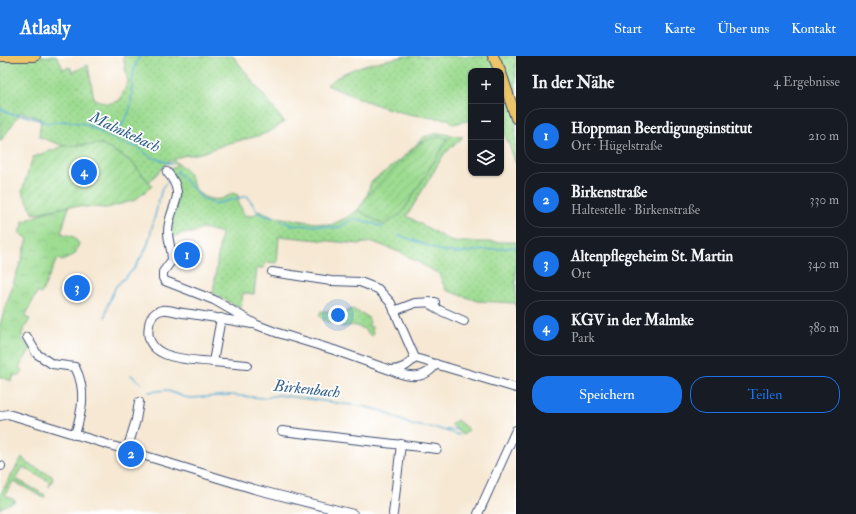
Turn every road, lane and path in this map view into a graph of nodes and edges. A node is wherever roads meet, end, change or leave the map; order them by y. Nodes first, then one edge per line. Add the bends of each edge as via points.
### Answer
1 (0, 56) edge
2 (35, 56) edge
3 (493, 56) edge
4 (499, 68) edge
5 (504, 81) edge
6 (516, 118) edge
7 (167, 172) dead end
8 (272, 272) dead end
9 (394, 311) junction
10 (220, 318) junction
11 (464, 321) dead end
12 (257, 325) junction
13 (27, 338) dead end
14 (415, 358) junction
15 (213, 362) junction
16 (436, 364) junction
17 (247, 365) dead end
18 (390, 370) junction
19 (516, 388) edge
20 (139, 402) dead end
21 (4, 415) edge
22 (516, 430) edge
23 (282, 431) dead end
24 (75, 435) junction
25 (402, 444) junction
26 (437, 449) dead end
27 (127, 450) junction
28 (353, 514) edge
29 (393, 514) edge
30 (478, 514) edge

1 - 2 main road
3 - 4 main road
5 - 6 main road
7 - 12 street via 175,183 178,196 168,232 172,260 163,272 163,278 214,300
8 - 9 street via 370,285 386,295
9 - 11 street via 415,302 432,302 439,310
9 - 14 street
10 - 12 street
10 - 15 street
10 - 15 street via 162,310 153,315 148,327 150,343 163,354
12 - 18 street
13 - 24 street via 37,354 52,364 74,367 80,377 83,407
14 - 16 street
14 - 18 street via 399,370
15 - 17 street
16 - 18 street via 430,371 414,377
16 - 19 street
20 - 27 street
21 - 24 street
22 - 30 street
23 - 25 street
24 - 27 street
25 - 26 street
25 - 29 street
27 - 28 street via 254,489

